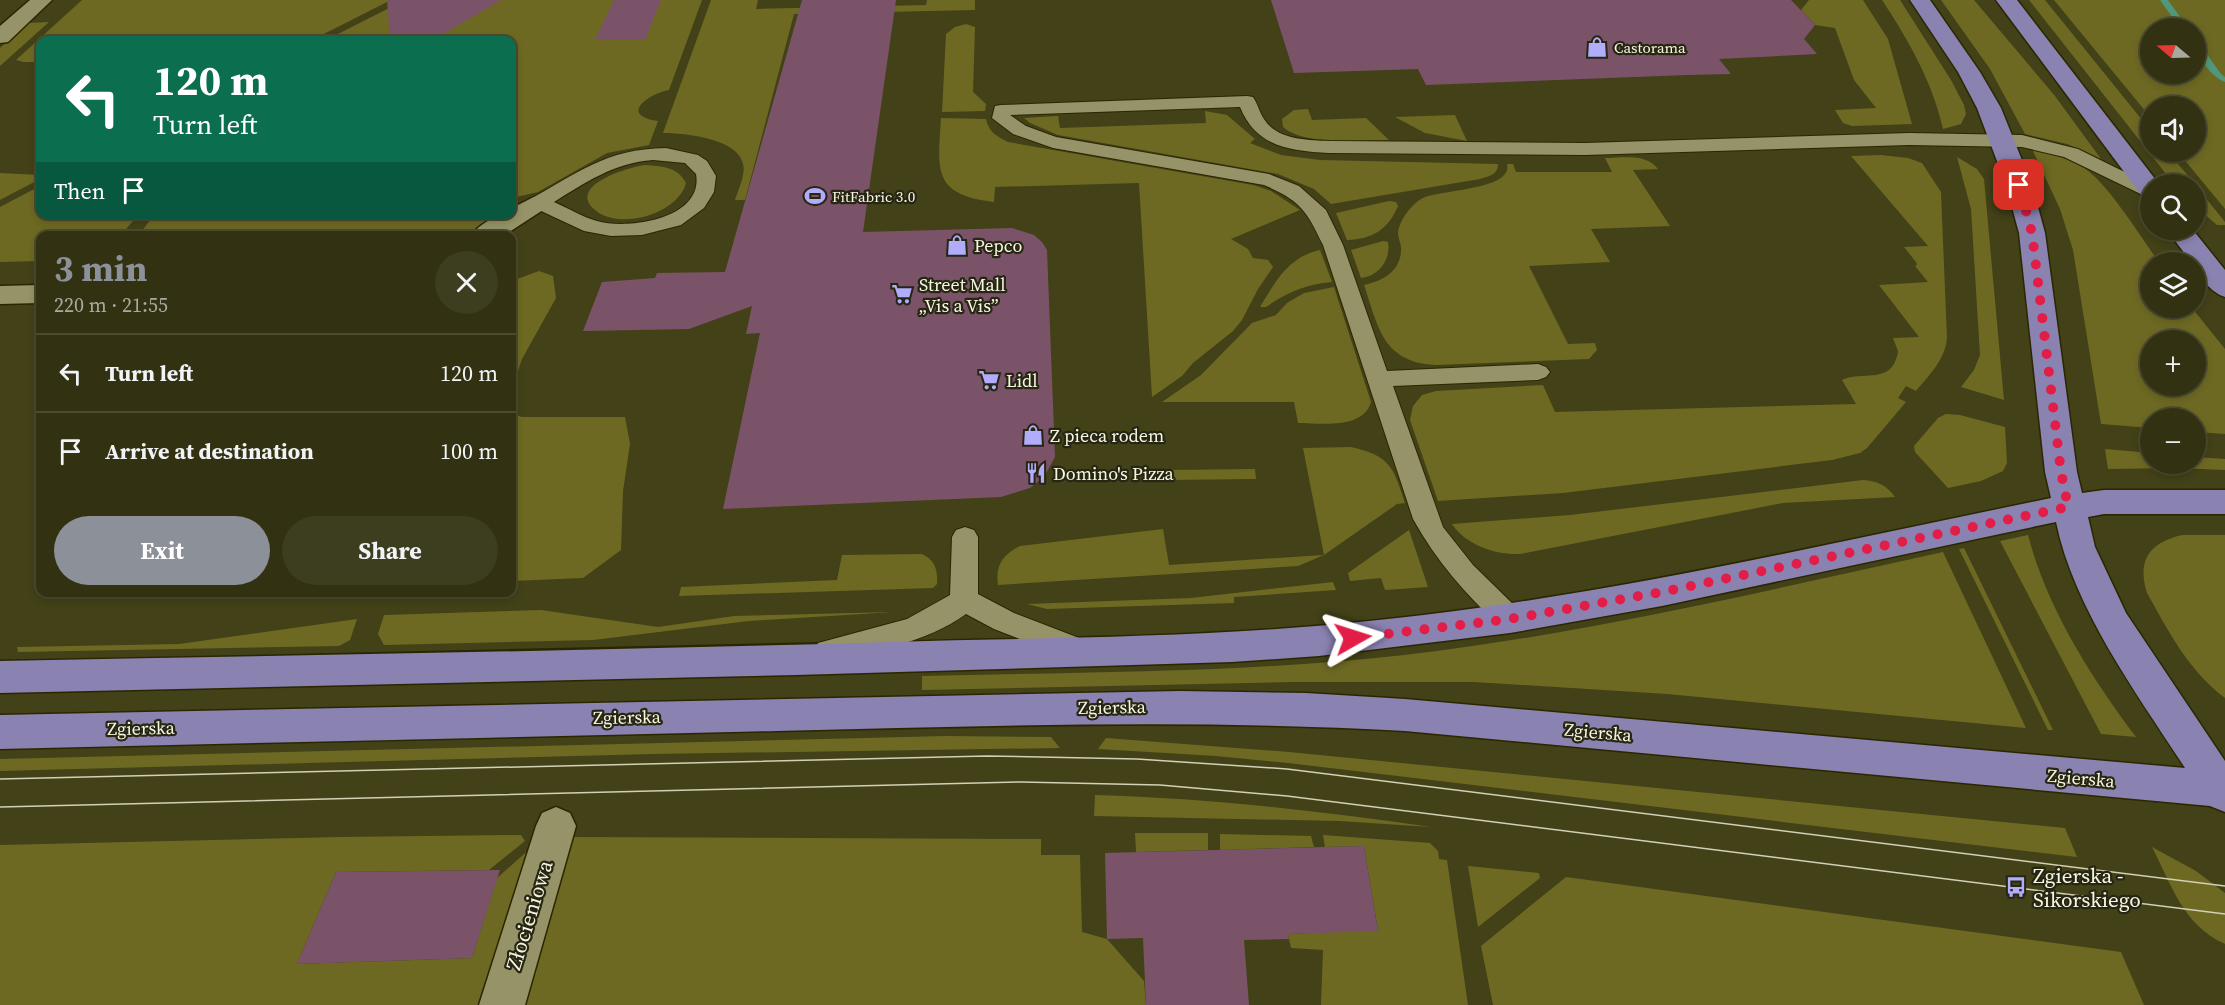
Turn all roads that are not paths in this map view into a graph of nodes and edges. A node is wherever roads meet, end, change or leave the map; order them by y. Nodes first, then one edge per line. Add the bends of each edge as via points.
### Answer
1 (42, 0) edge
2 (1920, 0) edge
3 (2006, 0) edge
4 (0, 38) edge
5 (2003, 141) junction
6 (2140, 177) edge
7 (2140, 186) edge
8 (536, 204) junction
9 (516, 216) edge
10 (511, 219) edge
11 (491, 231) edge
12 (2188, 240) edge
13 (2225, 288) edge
14 (36, 294) edge
15 (0, 296) edge
16 (1538, 372) dead end
17 (1380, 379) junction
18 (2225, 502) edge
19 (2068, 507) junction
20 (965, 537) dead end
21 (964, 600) junction
22 (1510, 619) junction
23 (1083, 651) junction
24 (796, 660) junction
25 (0, 677) edge
26 (0, 732) edge
27 (2224, 790) edge
28 (556, 826) dead end
29 (502, 1005) edge

1 - 4 street
2 - 5 main road via 1969,72
3 - 6 main road
5 - 7 lane via 2039,144 2071,153
5 - 17 lane via 1909,139 1585,149 1329,147 1297,143 1264,130 1247,101 1001,110 1001,118 1012,127 1053,142 1269,180 1292,190 1316,210 1333,245
5 - 19 main road via 2032,233
8 - 8 lane via 598,168 634,155 685,157 706,172 705,189 695,206 658,226 598,228
8 - 9 street
10 - 11 street
12 - 13 main road
14 - 15 street
16 - 17 lane
17 - 22 lane via 1426,519 1437,541 1453,563
18 - 19 main road via 2104,502
19 - 22 main road via 1662,592
19 - 27 main road via 2078,547 2112,621
20 - 21 lane
21 - 23 lane via 1004,621
21 - 24 lane via 922,624
22 - 23 main road via 1243,646
23 - 24 main road
24 - 25 main road
26 - 27 main road, Zgierska via 966,710 1264,708 1450,718
28 - 29 street, Złocieniowa

